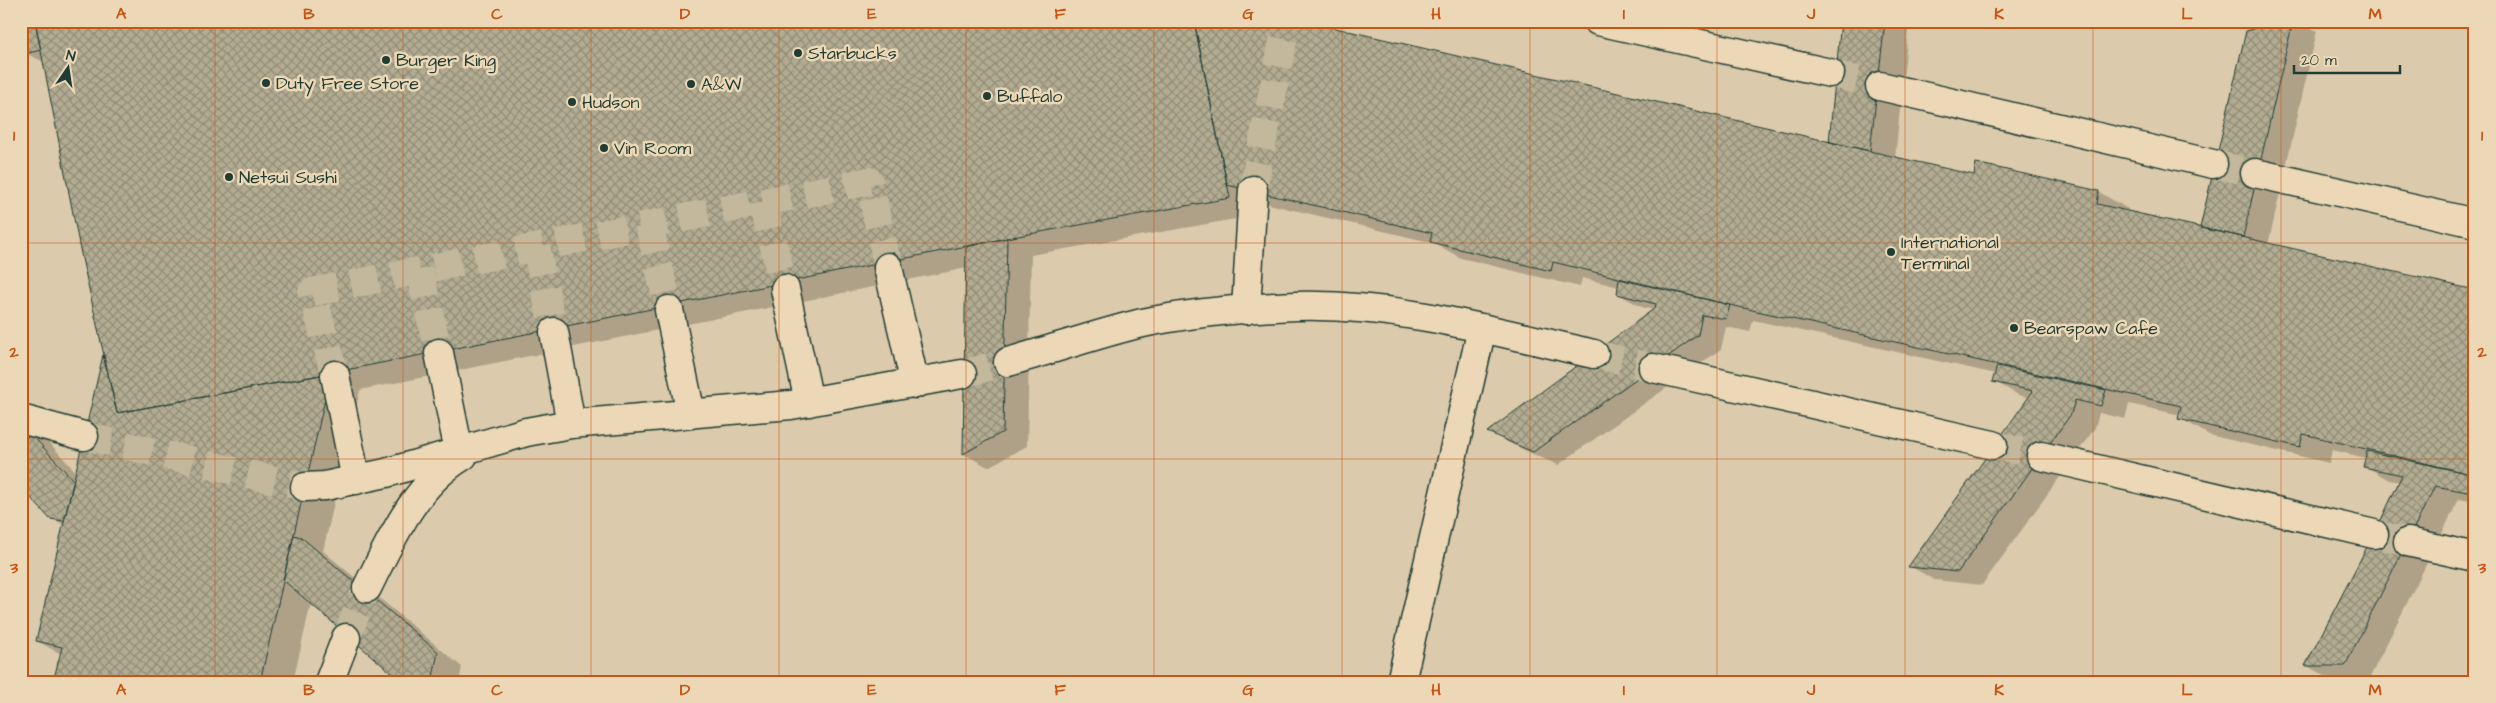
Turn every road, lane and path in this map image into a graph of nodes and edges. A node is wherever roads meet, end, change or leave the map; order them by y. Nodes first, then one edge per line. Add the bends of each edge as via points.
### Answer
1 (1598, 21) edge
2 (1830, 73) tunnel mouth
3 (1880, 86) tunnel mouth
4 (2213, 164) tunnel mouth
5 (2255, 173) tunnel mouth
6 (1252, 190) tunnel mouth
7 (2475, 223) edge
8 (888, 267) tunnel mouth
9 (785, 289) tunnel mouth
10 (669, 310) tunnel mouth
11 (1246, 310) junction
12 (1482, 328) junction
13 (554, 332) tunnel mouth
14 (439, 353) tunnel mouth
15 (1594, 354) tunnel mouth
16 (1008, 362) tunnel mouth
17 (1653, 368) tunnel mouth
18 (962, 374) tunnel mouth
19 (335, 375) tunnel mouth
20 (915, 384) junction
21 (809, 402) junction
22 (691, 414) junction
23 (21, 419) edge
24 (571, 424) junction
25 (84, 436) tunnel mouth
26 (491, 442) junction
27 (1993, 445) tunnel mouth
28 (459, 452) junction
29 (2041, 456) tunnel mouth
30 (356, 480) junction
31 (305, 487) tunnel mouth
32 (2374, 534) tunnel mouth
33 (2408, 542) tunnel mouth
34 (2475, 557) edge
35 (367, 588) tunnel mouth
36 (346, 638) tunnel mouth
37 (329, 682) edge
38 (1401, 682) edge

1 - 2 lane
3 - 4 lane
5 - 7 lane
6 - 11 lane
8 - 20 lane
9 - 21 lane
10 - 22 lane
11 - 12 lane via 1296,306 1352,308
11 - 16 lane via 1139,324
12 - 15 lane
12 - 38 lane
13 - 24 lane
14 - 28 lane
17 - 27 lane
18 - 20 lane
19 - 30 lane
20 - 21 lane
21 - 22 lane
22 - 24 lane
23 - 25 lane
24 - 26 lane
26 - 28 lane
26 - 35 lane via 460,457 418,496 400,522
28 - 30 lane
29 - 32 lane
30 - 31 lane
33 - 34 lane
36 - 37 lane

